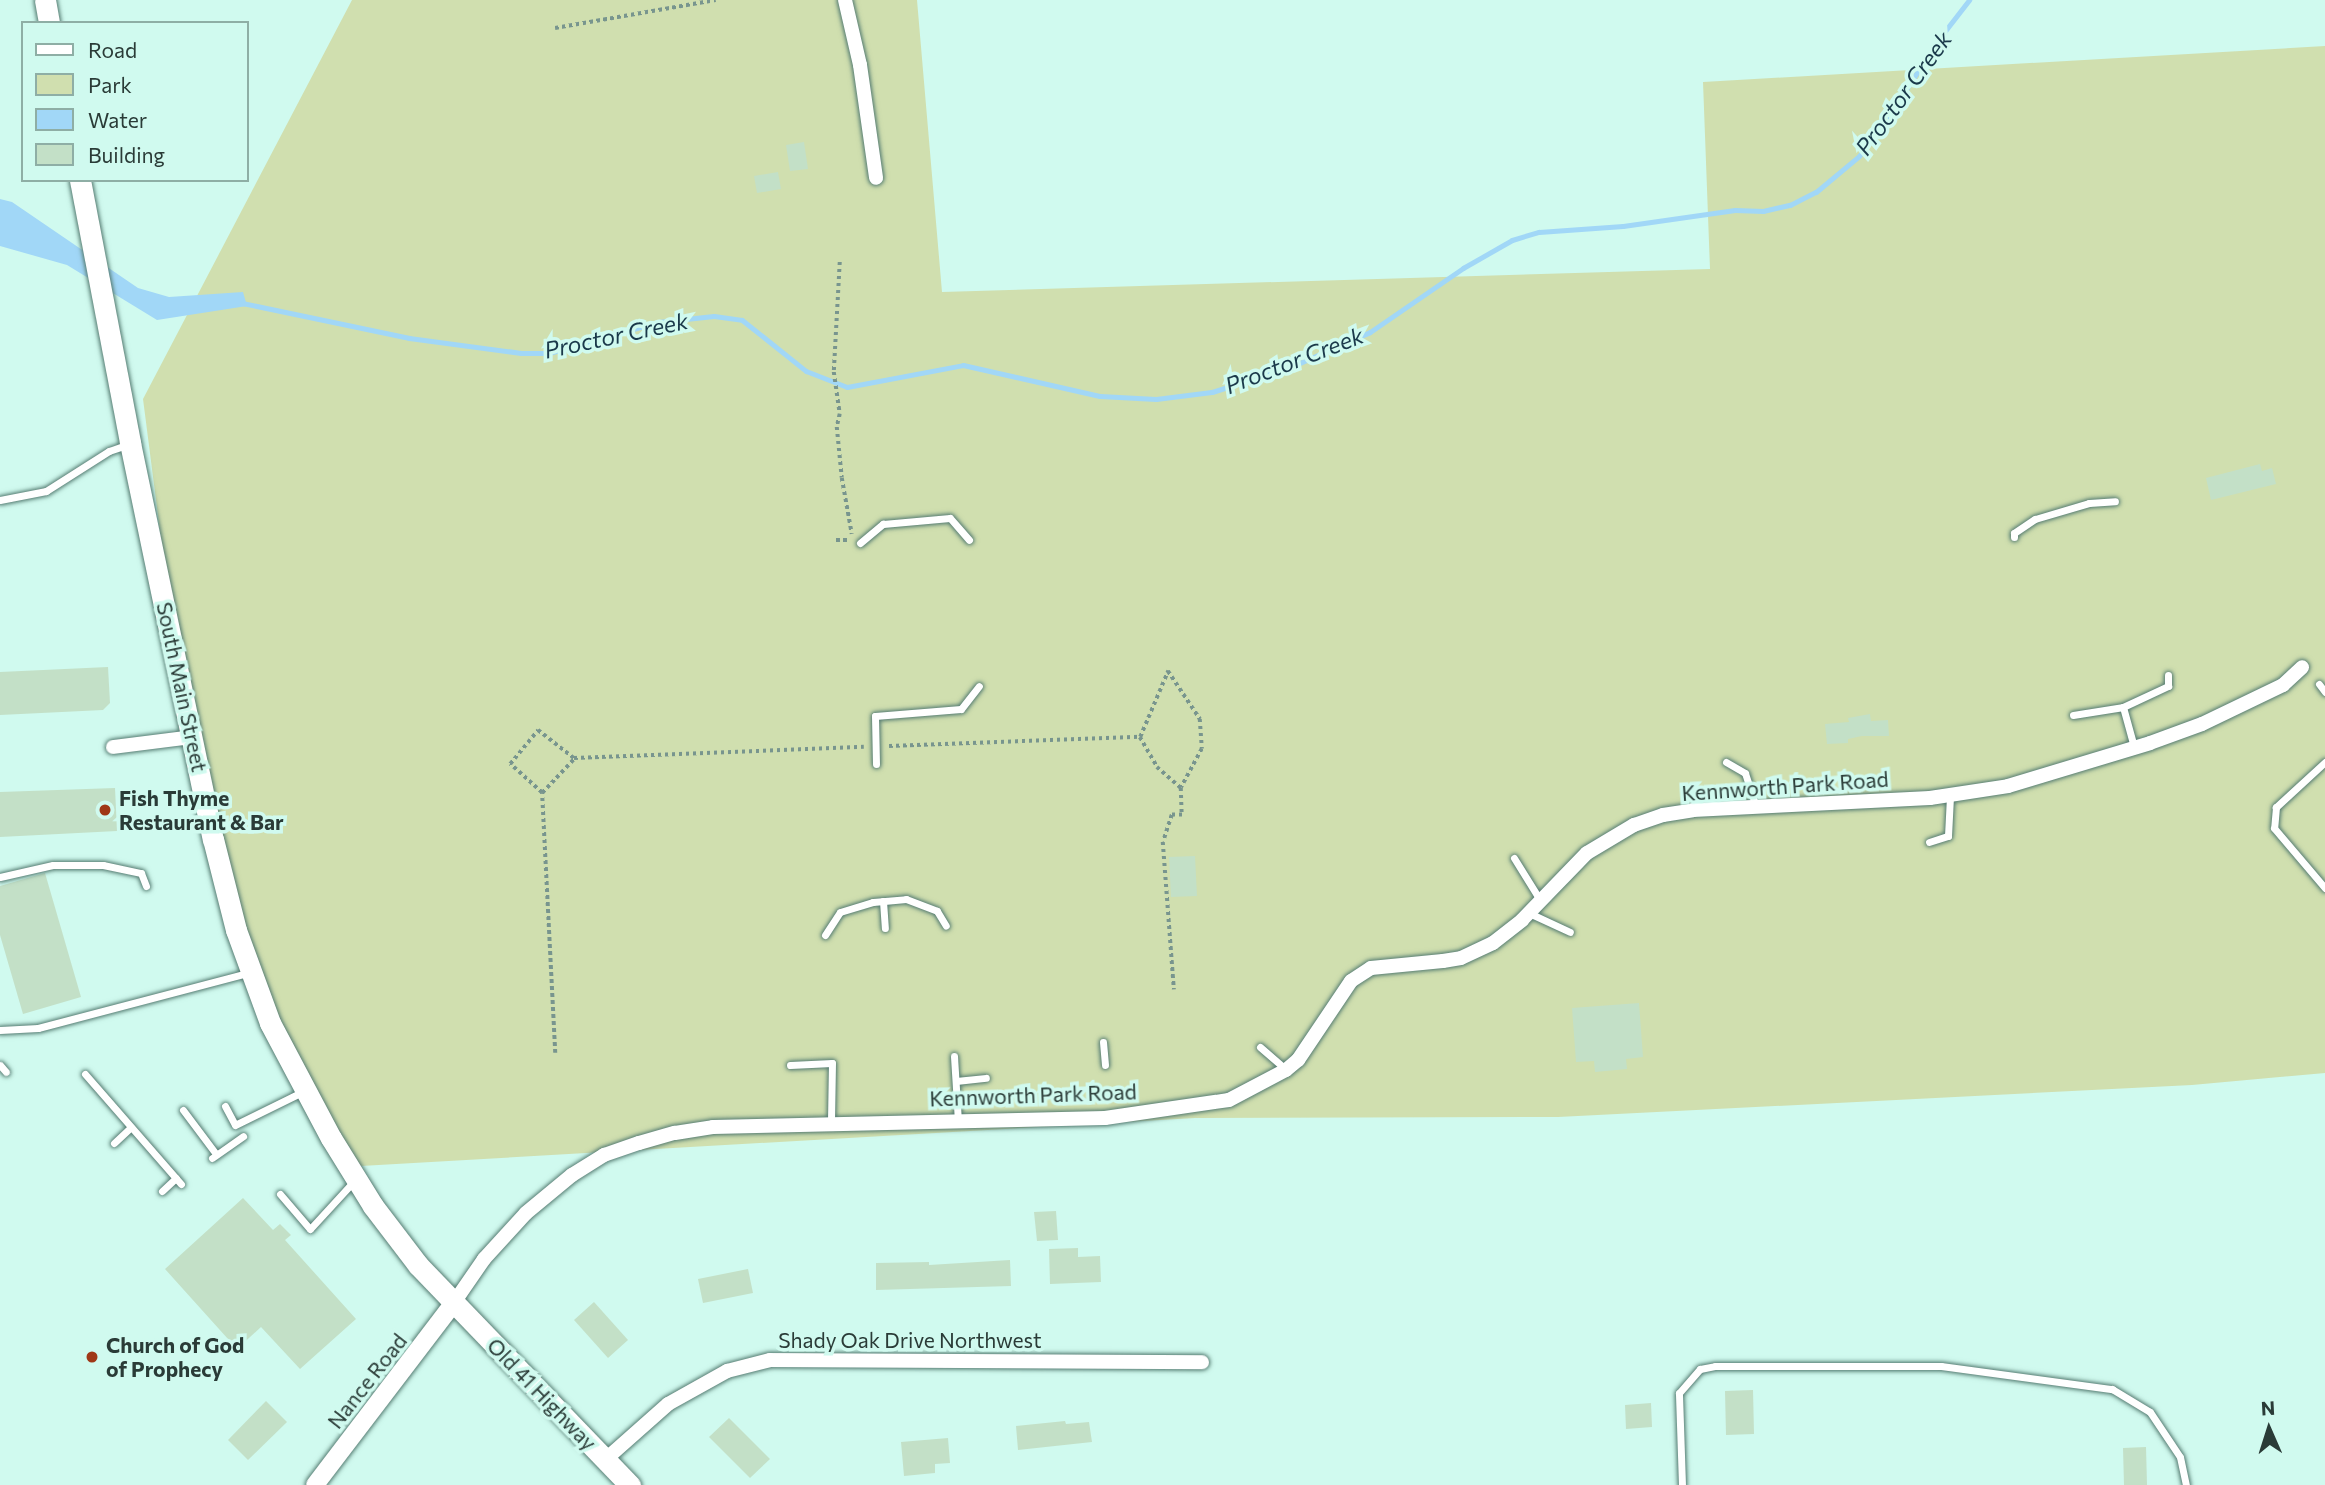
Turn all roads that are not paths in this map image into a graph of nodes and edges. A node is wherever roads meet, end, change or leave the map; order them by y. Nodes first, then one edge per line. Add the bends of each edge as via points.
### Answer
1 (45, 0) edge
2 (845, 0) edge
3 (49, 21) edge
4 (876, 178) dead end
5 (80, 182) edge
6 (130, 443) junction
7 (0, 500) edge
8 (2115, 501) dead end
9 (2014, 537) dead end
10 (969, 540) dead end
11 (860, 544) dead end
12 (2302, 667) dead end
13 (2168, 675) dead end
14 (2319, 684) dead end
15 (979, 686) dead end
16 (2325, 692) edge
17 (2123, 707) junction
18 (2073, 715) dead end
19 (192, 737) junction
20 (113, 747) dead end
21 (2134, 748) junction
22 (1726, 762) dead end
23 (2325, 762) edge
24 (877, 764) dead end
25 (1950, 796) junction
26 (1756, 807) junction
27 (1929, 842) dead end
28 (1514, 858) dead end
29 (0, 877) edge
30 (146, 886) dead end
31 (2325, 888) edge
32 (1540, 900) junction
33 (883, 901) junction
34 (1528, 913) junction
35 (946, 926) dead end
36 (885, 928) dead end
37 (1570, 932) dead end
38 (825, 935) dead end
39 (251, 972) junction
40 (0, 1030) edge
41 (1103, 1042) dead end
42 (1260, 1047) dead end
43 (954, 1056) dead end
44 (0, 1065) edge
45 (790, 1065) dead end
46 (1105, 1065) dead end
47 (1286, 1070) junction
48 (6, 1072) dead end
49 (85, 1074) dead end
50 (986, 1078) dead end
51 (956, 1081) junction
52 (305, 1091) junction
53 (225, 1106) dead end
54 (183, 1110) dead end
55 (958, 1121) junction
56 (831, 1123) junction
57 (131, 1127) junction
58 (243, 1136) dead end
59 (114, 1143) dead end
60 (356, 1179) junction
61 (162, 1191) dead end
62 (279, 1194) dead end
63 (453, 1304) junction
64 (1202, 1362) dead end
65 (606, 1459) junction
66 (314, 1485) edge
67 (630, 1485) edge
68 (1682, 1485) edge
69 (2186, 1485) edge

1 - 3 main road
2 - 4 street via 860,65
5 - 6 main road, South Main Street
6 - 7 lane via 46,491
6 - 19 main road, South Main Street
8 - 9 lane via 2089,503 2035,519
10 - 11 lane via 950,518 883,524
12 - 21 street, Kennworth Park Road via 2283,685 2244,706
13 - 17 lane via 2168,687
14 - 16 lane
15 - 24 lane via 961,709 875,716
17 - 18 lane
17 - 21 lane
19 - 20 street
19 - 39 main road, South Main Street via 213,839
21 - 25 street, Kennworth Park Road via 2008,786
22 - 26 lane via 1745,773
23 - 31 lane via 2276,807 2274,828
25 - 26 street, Kennworth Park Road
25 - 27 lane via 1948,836
26 - 32 street, Kennworth Park Road via 1693,810 1634,825 1587,853
28 - 32 lane
29 - 30 lane via 53,865 103,865 141,873
32 - 34 street, Kennworth Park Road
33 - 35 lane via 906,899 937,911
33 - 36 lane
33 - 38 lane via 840,912
34 - 37 lane
34 - 47 street, Kennworth Park Road via 1493,943 1461,958 1371,968 1351,981 1310,1045
39 - 40 lane via 38,1028
39 - 52 main road, South Main Street via 270,1023
41 - 46 lane
42 - 47 lane
43 - 51 lane
44 - 48 lane
45 - 56 lane via 832,1063
47 - 55 street, Kennworth Park Road via 1229,1100 1205,1105 1105,1118
49 - 57 lane
50 - 51 lane
51 - 55 lane
52 - 53 lane via 235,1125
52 - 60 main road, South Main Street
54 - 58 lane via 214,1156
55 - 56 street, Kennworth Park Road
56 - 63 street, Kennworth Park Road via 676,1133 604,1155 527,1213 484,1259
57 - 59 lane
57 - 61 lane via 179,1181
60 - 62 lane via 310,1229
60 - 63 main road, South Main Street via 418,1265
63 - 65 main road, Old 41 Highway
63 - 66 street, Nance Road
64 - 65 street, Shady Oak Drive Northwest via 770,1360 727,1371 668,1404
65 - 67 main road, Old 41 Highway
68 - 69 lane via 1679,1393 1700,1369 1927,1366 2112,1388 2150,1412 2179,1457

